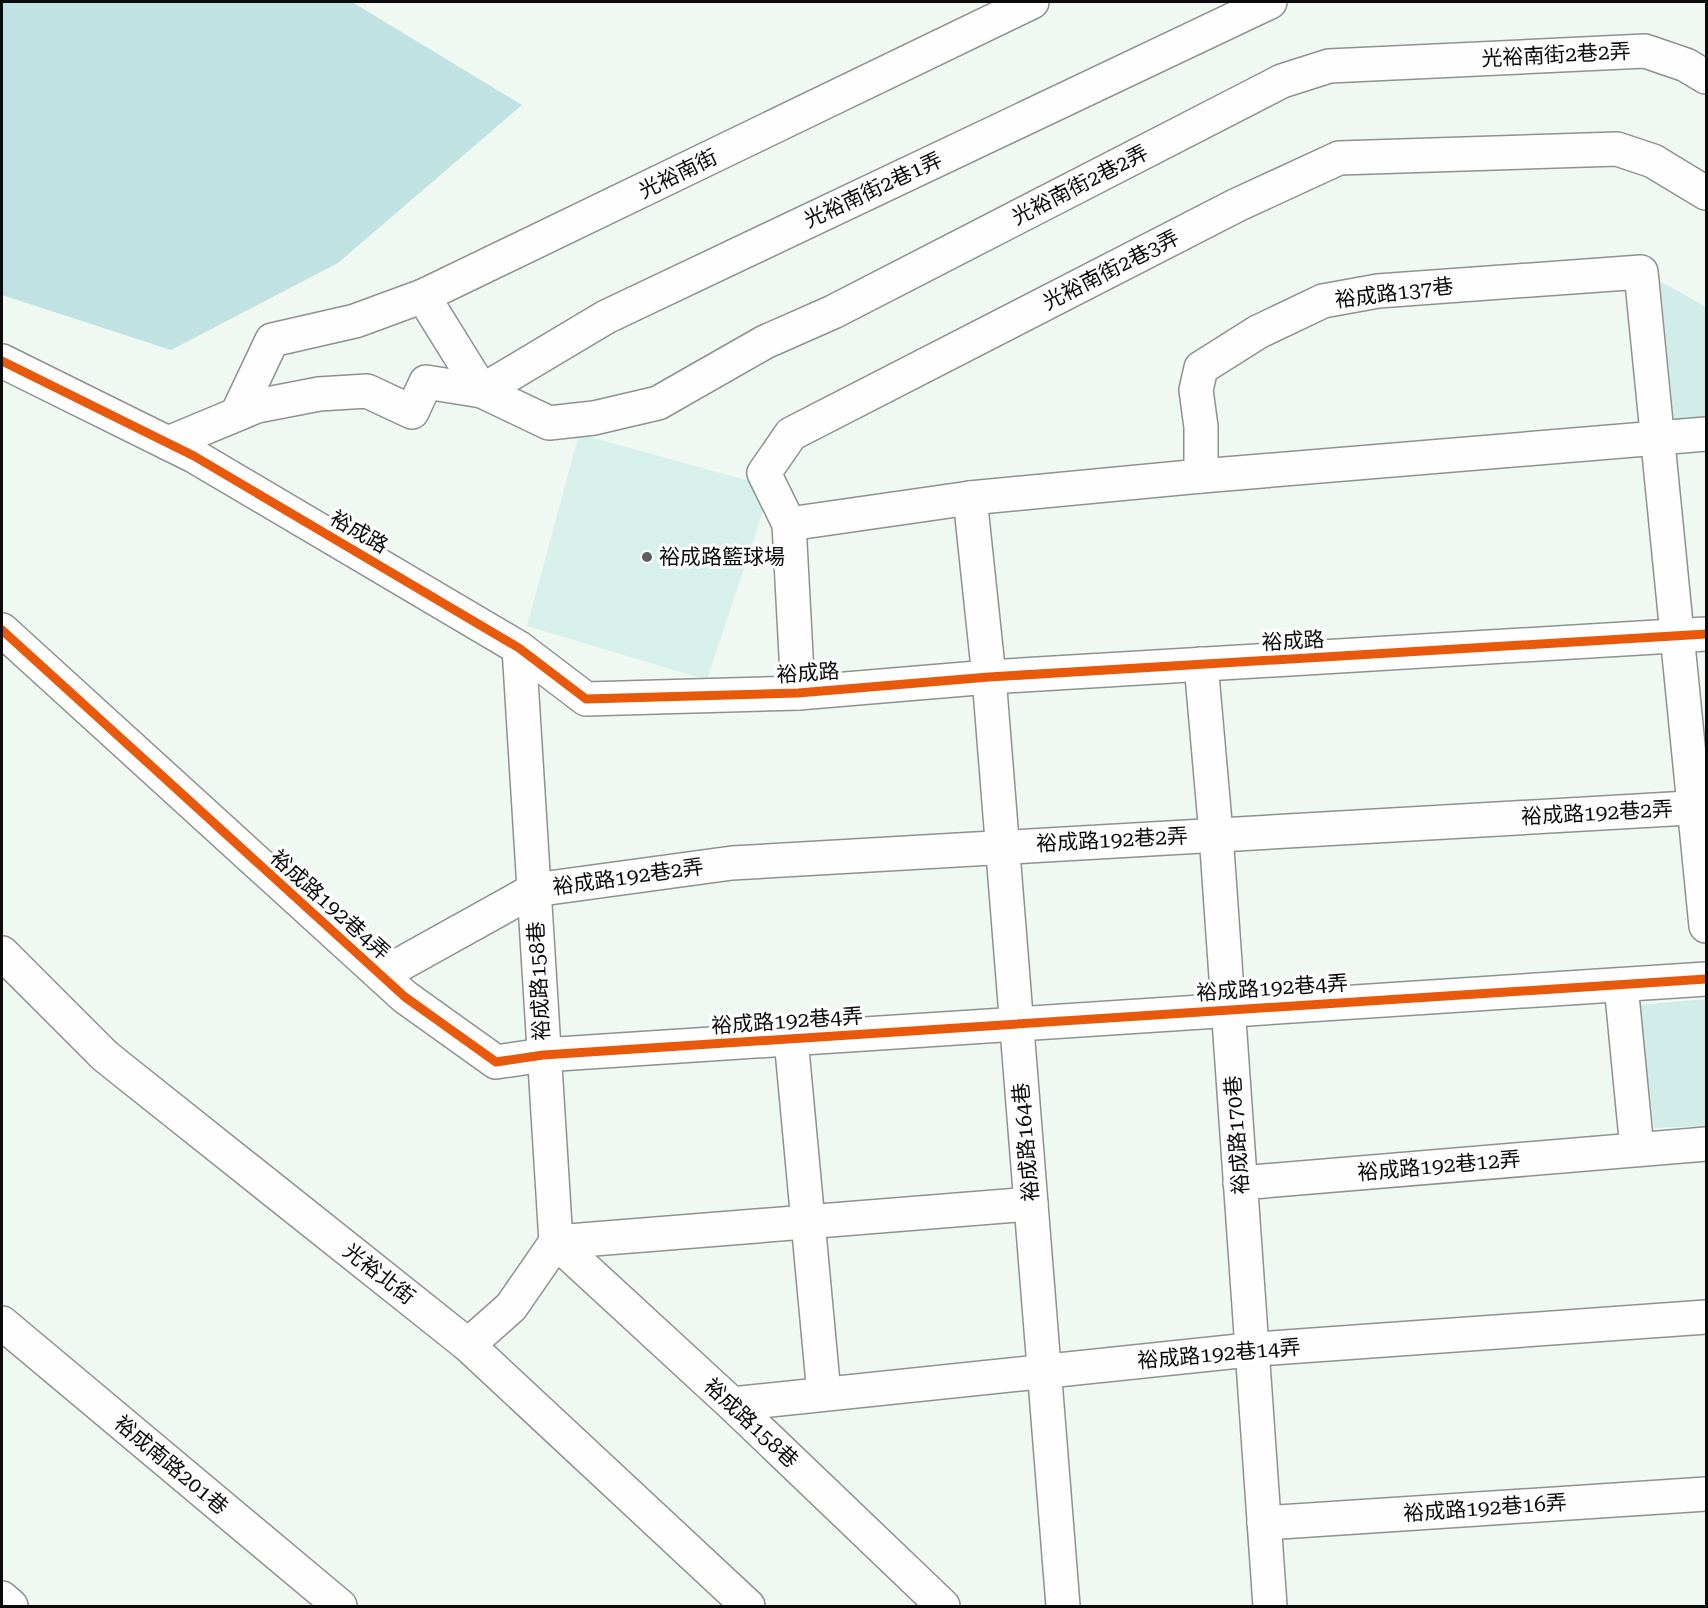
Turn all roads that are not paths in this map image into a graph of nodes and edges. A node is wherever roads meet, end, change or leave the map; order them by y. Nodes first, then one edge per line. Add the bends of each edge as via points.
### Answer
1 (1032, 2) edge
2 (1270, 2) edge
3 (1707, 77) edge
4 (1707, 193) edge
5 (423, 296) junction
6 (2, 361) edge
7 (482, 391) junction
8 (237, 414) junction
9 (1707, 434) edge
10 (1656, 436) junction
11 (168, 443) junction
12 (1201, 476) junction
13 (970, 498) junction
14 (789, 524) junction
15 (2, 630) edge
16 (1692, 635) edge
17 (519, 648) junction
18 (1201, 664) junction
19 (989, 677) junction
20 (798, 693) junction
21 (1700, 807) edge
22 (1216, 834) junction
23 (1003, 846) junction
24 (534, 890) junction
25 (1707, 926) edge
26 (2, 953) edge
27 (381, 975) junction
28 (1707, 979) edge
29 (1621, 986) junction
30 (1228, 1008) junction
31 (1017, 1024) junction
32 (791, 1039) junction
33 (543, 1055) junction
34 (1707, 1144) edge
35 (1637, 1149) junction
36 (1240, 1183) junction
37 (1031, 1204) junction
38 (808, 1223) junction
39 (556, 1242) junction
40 (1707, 1317) edge
41 (2, 1323) edge
42 (468, 1345) junction
43 (1252, 1350) junction
44 (1044, 1370) junction
45 (824, 1394) junction
46 (732, 1404) junction
47 (1707, 1494) edge
48 (1264, 1523) junction
49 (2, 1598) edge
50 (12, 1606) edge
51 (340, 1606) edge
52 (748, 1606) edge
53 (943, 1606) edge
54 (1063, 1606) edge
55 (1270, 1606) edge

1 - 5 street, 光裕南街
2 - 7 street, 光裕南街2巷1弄 via 606,317
3 - 7 street, 光裕南街2巷2弄 via 1645,51 1329,66 1282,81 833,312 765,342 658,403 594,418 549,423
4 - 14 street, 光裕南街2巷3弄 via 1653,161 1617,149 1339,158 1237,205 791,434 764,473
5 - 7 street
5 - 8 street, 光裕南街 via 355,321 272,340
6 - 11 street, 裕成路
7 - 8 street, 光裕南街2巷2弄 via 426,382 412,412 367,391 319,394 256,406
8 - 11 street
9 - 10 street
10 - 12 street
10 - 12 street, 裕成路137巷 via 1641,272 1378,291 1323,301 1258,332 1201,368 1196,390 1202,427
10 - 16 street
11 - 17 street, 裕成路
12 - 13 street
13 - 14 street
13 - 19 street, 裕成路164巷
14 - 20 street, 光裕南街2巷3弄
15 - 27 street, 裕成路192巷4弄
16 - 18 street, 裕成路
16 - 21 street
17 - 20 street, 裕成路 via 586,699
17 - 24 street, 裕成路158巷
18 - 19 street, 裕成路
18 - 22 street, 裕成路170巷
19 - 20 street, 裕成路
19 - 23 street, 裕成路164巷
21 - 22 street, 裕成路192巷2弄
21 - 25 street
22 - 23 street, 裕成路192巷2弄
22 - 30 street, 裕成路170巷
23 - 24 street, 裕成路192巷2弄 via 732,863
23 - 31 street, 裕成路164巷
24 - 27 street
24 - 33 street, 裕成路158巷
26 - 42 street, 光裕北街 via 105,1056
27 - 33 street, 裕成路192巷4弄 via 405,997 496,1062
28 - 29 street, 裕成路192巷4弄
29 - 30 street, 裕成路192巷4弄
29 - 35 street
30 - 31 street, 裕成路192巷4弄
30 - 36 street, 裕成路170巷
31 - 32 street, 裕成路192巷4弄
31 - 37 street, 裕成路164巷
32 - 33 street, 裕成路192巷4弄
32 - 38 street
33 - 39 street, 裕成路158巷
34 - 35 street, 裕成路192巷12弄
35 - 36 street, 裕成路192巷12弄
36 - 43 street, 裕成路170巷
37 - 38 street
37 - 44 street, 裕成路164巷
38 - 39 street
38 - 45 street
39 - 42 street via 511,1307
39 - 46 street, 裕成路158巷
40 - 43 street, 裕成路192巷14弄
41 - 51 street, 裕成南路201巷
42 - 52 street, 光裕北街
43 - 44 street, 裕成路192巷14弄
43 - 48 street, 裕成路170巷
44 - 45 street, 裕成路192巷14弄
44 - 54 street, 裕成路164巷
45 - 46 street, 裕成路192巷14弄
46 - 53 street, 裕成路158巷
47 - 48 street, 裕成路192巷16弄
48 - 55 street, 裕成路170巷
49 - 50 street

